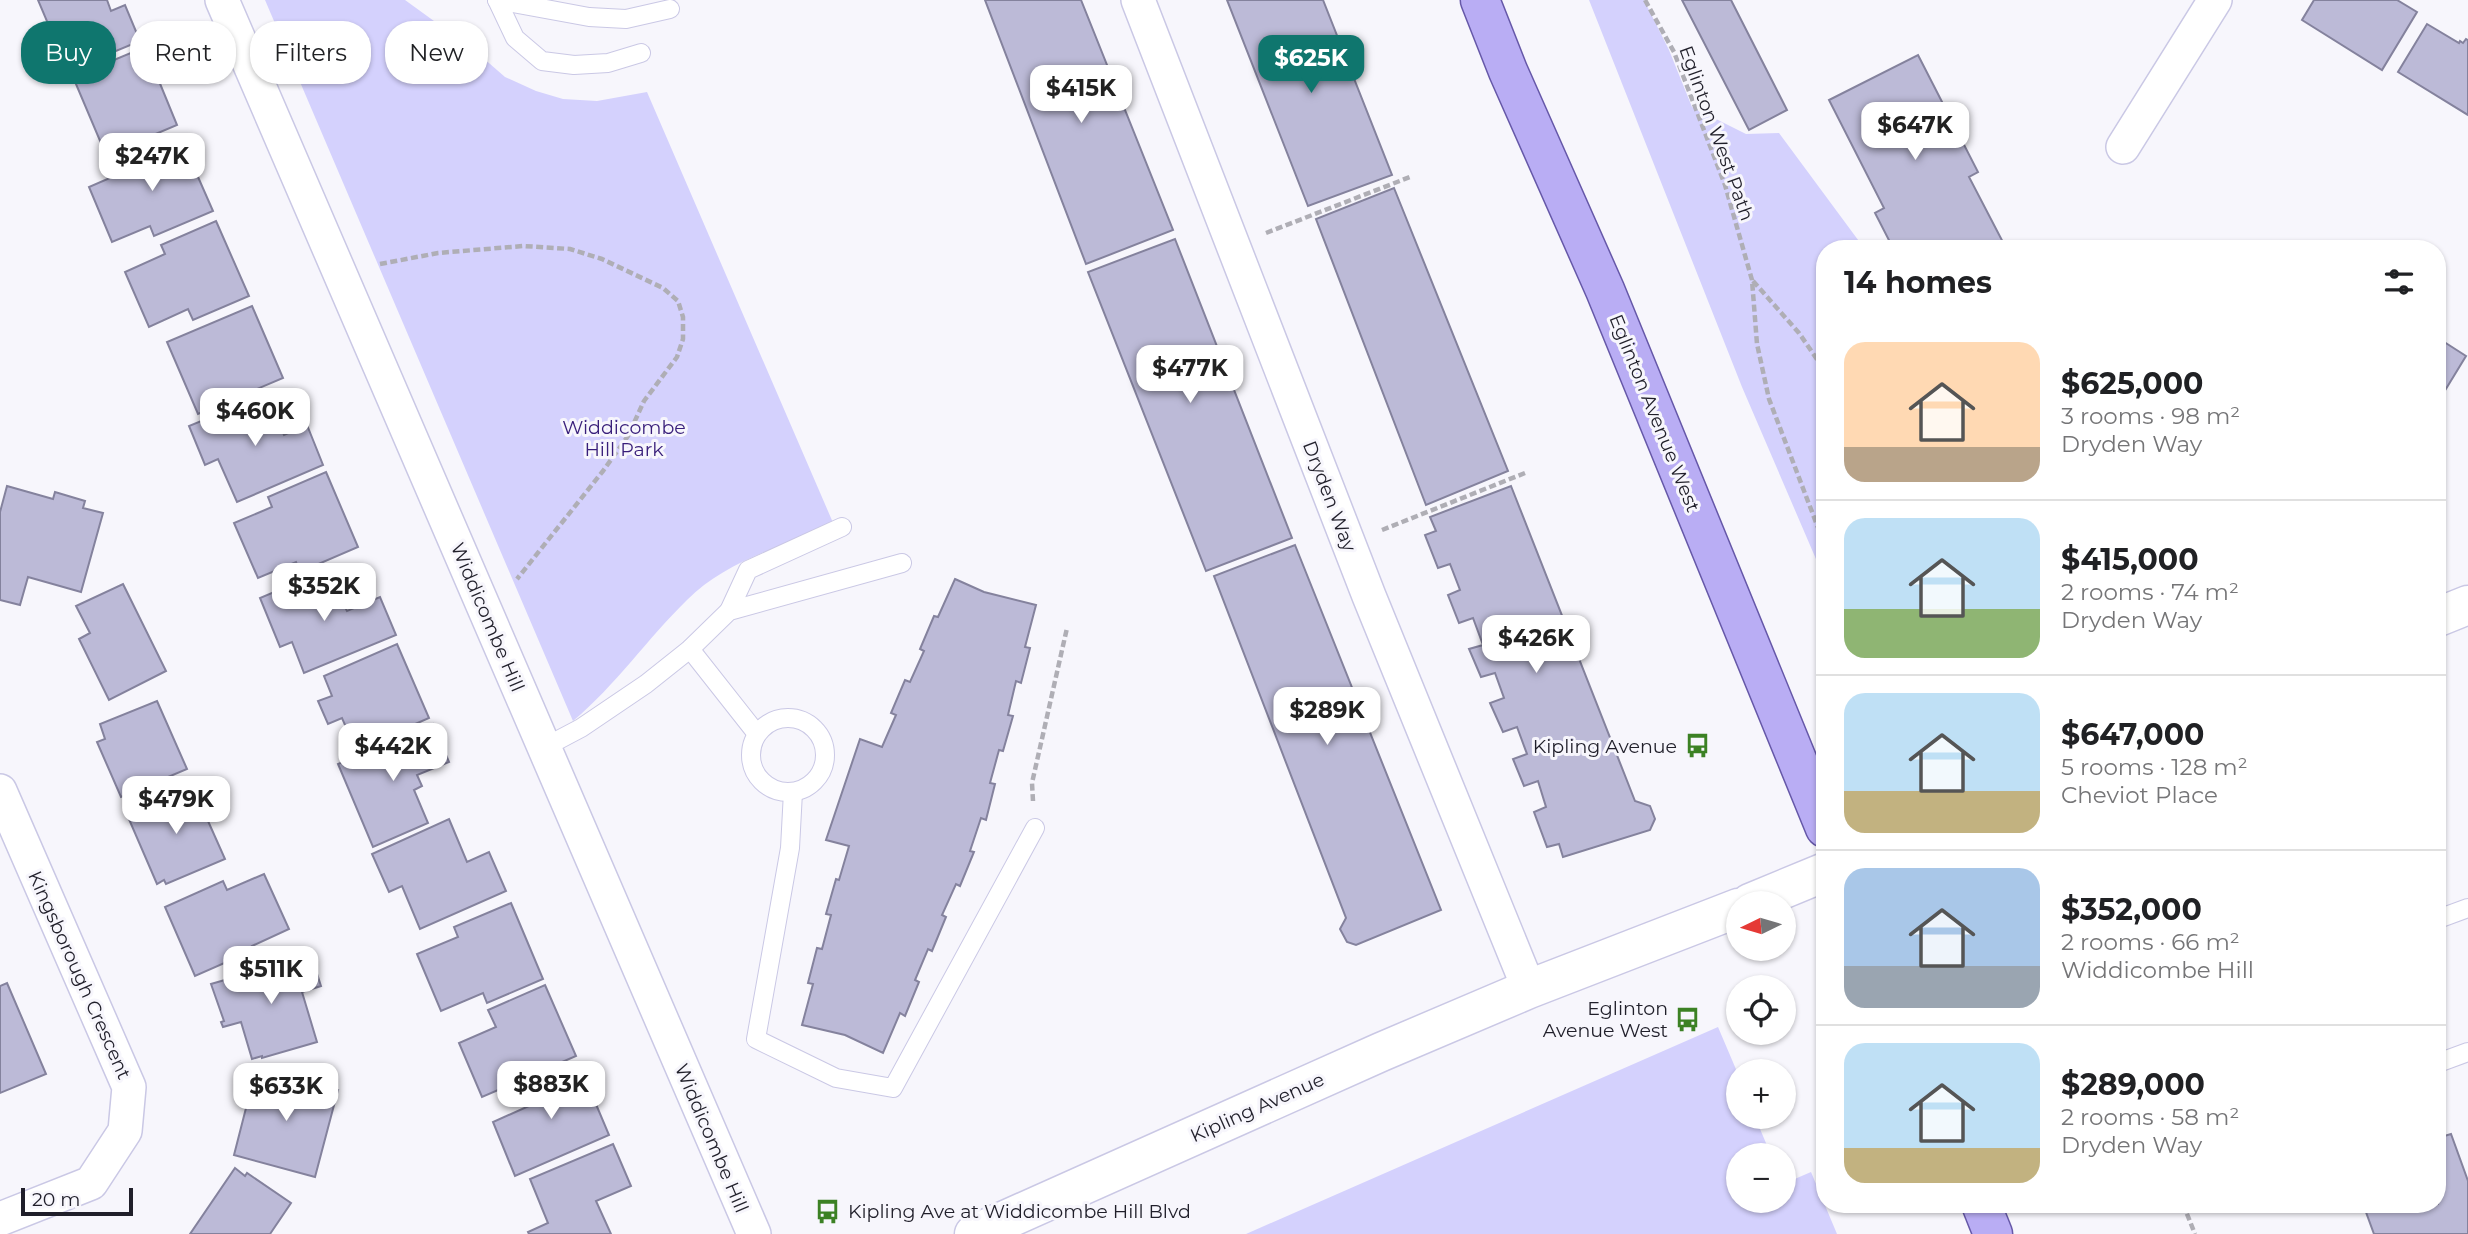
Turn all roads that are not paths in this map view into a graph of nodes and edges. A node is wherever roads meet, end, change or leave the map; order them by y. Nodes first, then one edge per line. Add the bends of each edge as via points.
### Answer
1 (222, 0) edge
2 (497, 0) edge
3 (1138, 0) edge
4 (1480, 0) edge
5 (2215, 0) edge
6 (670, 9) dead end
7 (641, 53) dead end
8 (2123, 148) dead end
9 (842, 527) dead end
10 (902, 563) dead end
11 (2468, 605) edge
12 (729, 611) junction
13 (2446, 614) edge
14 (690, 649) junction
15 (757, 734) junction
16 (545, 747) junction
17 (0, 791) edge
18 (793, 792) junction
19 (1816, 806) edge
20 (1035, 828) road end
21 (1816, 876) edge
22 (1779, 891) edge
23 (2468, 908) edge
24 (1726, 913) edge
25 (2446, 916) edge
26 (1529, 989) junction
27 (2468, 1052) edge
28 (2446, 1060) edge
29 (1985, 1213) edge
30 (0, 1219) edge
31 (754, 1234) edge
32 (974, 1234) edge
33 (1993, 1234) edge

1 - 16 street, Widdicombe Hill
2 - 6 lane via 626,19
2 - 7 lane via 515,38 542,61 608,63
3 - 26 street, Dryden Way via 1348,543
4 - 19 main road, Eglinton Avenue West via 1605,290
5 - 8 street
9 - 12 lane via 748,570
10 - 12 lane
11 - 13 main road
12 - 14 lane
14 - 15 lane
14 - 16 lane via 581,728
15 - 18 lane via 751,754 756,775 772,789
15 - 18 lane via 778,719 792,718 816,730 823,741 823,768 817,779
16 - 31 street, Widdicombe Hill
17 - 30 street, Kingsborough Crescent via 129,1087 125,1131 91,1183
18 - 20 lane via 790,848 756,1039 836,1078 893,1088
21 - 22 main road
23 - 25 lane
24 - 26 main road, Kipling Avenue
26 - 32 main road, Kipling Avenue
27 - 28 lane
29 - 33 main road

